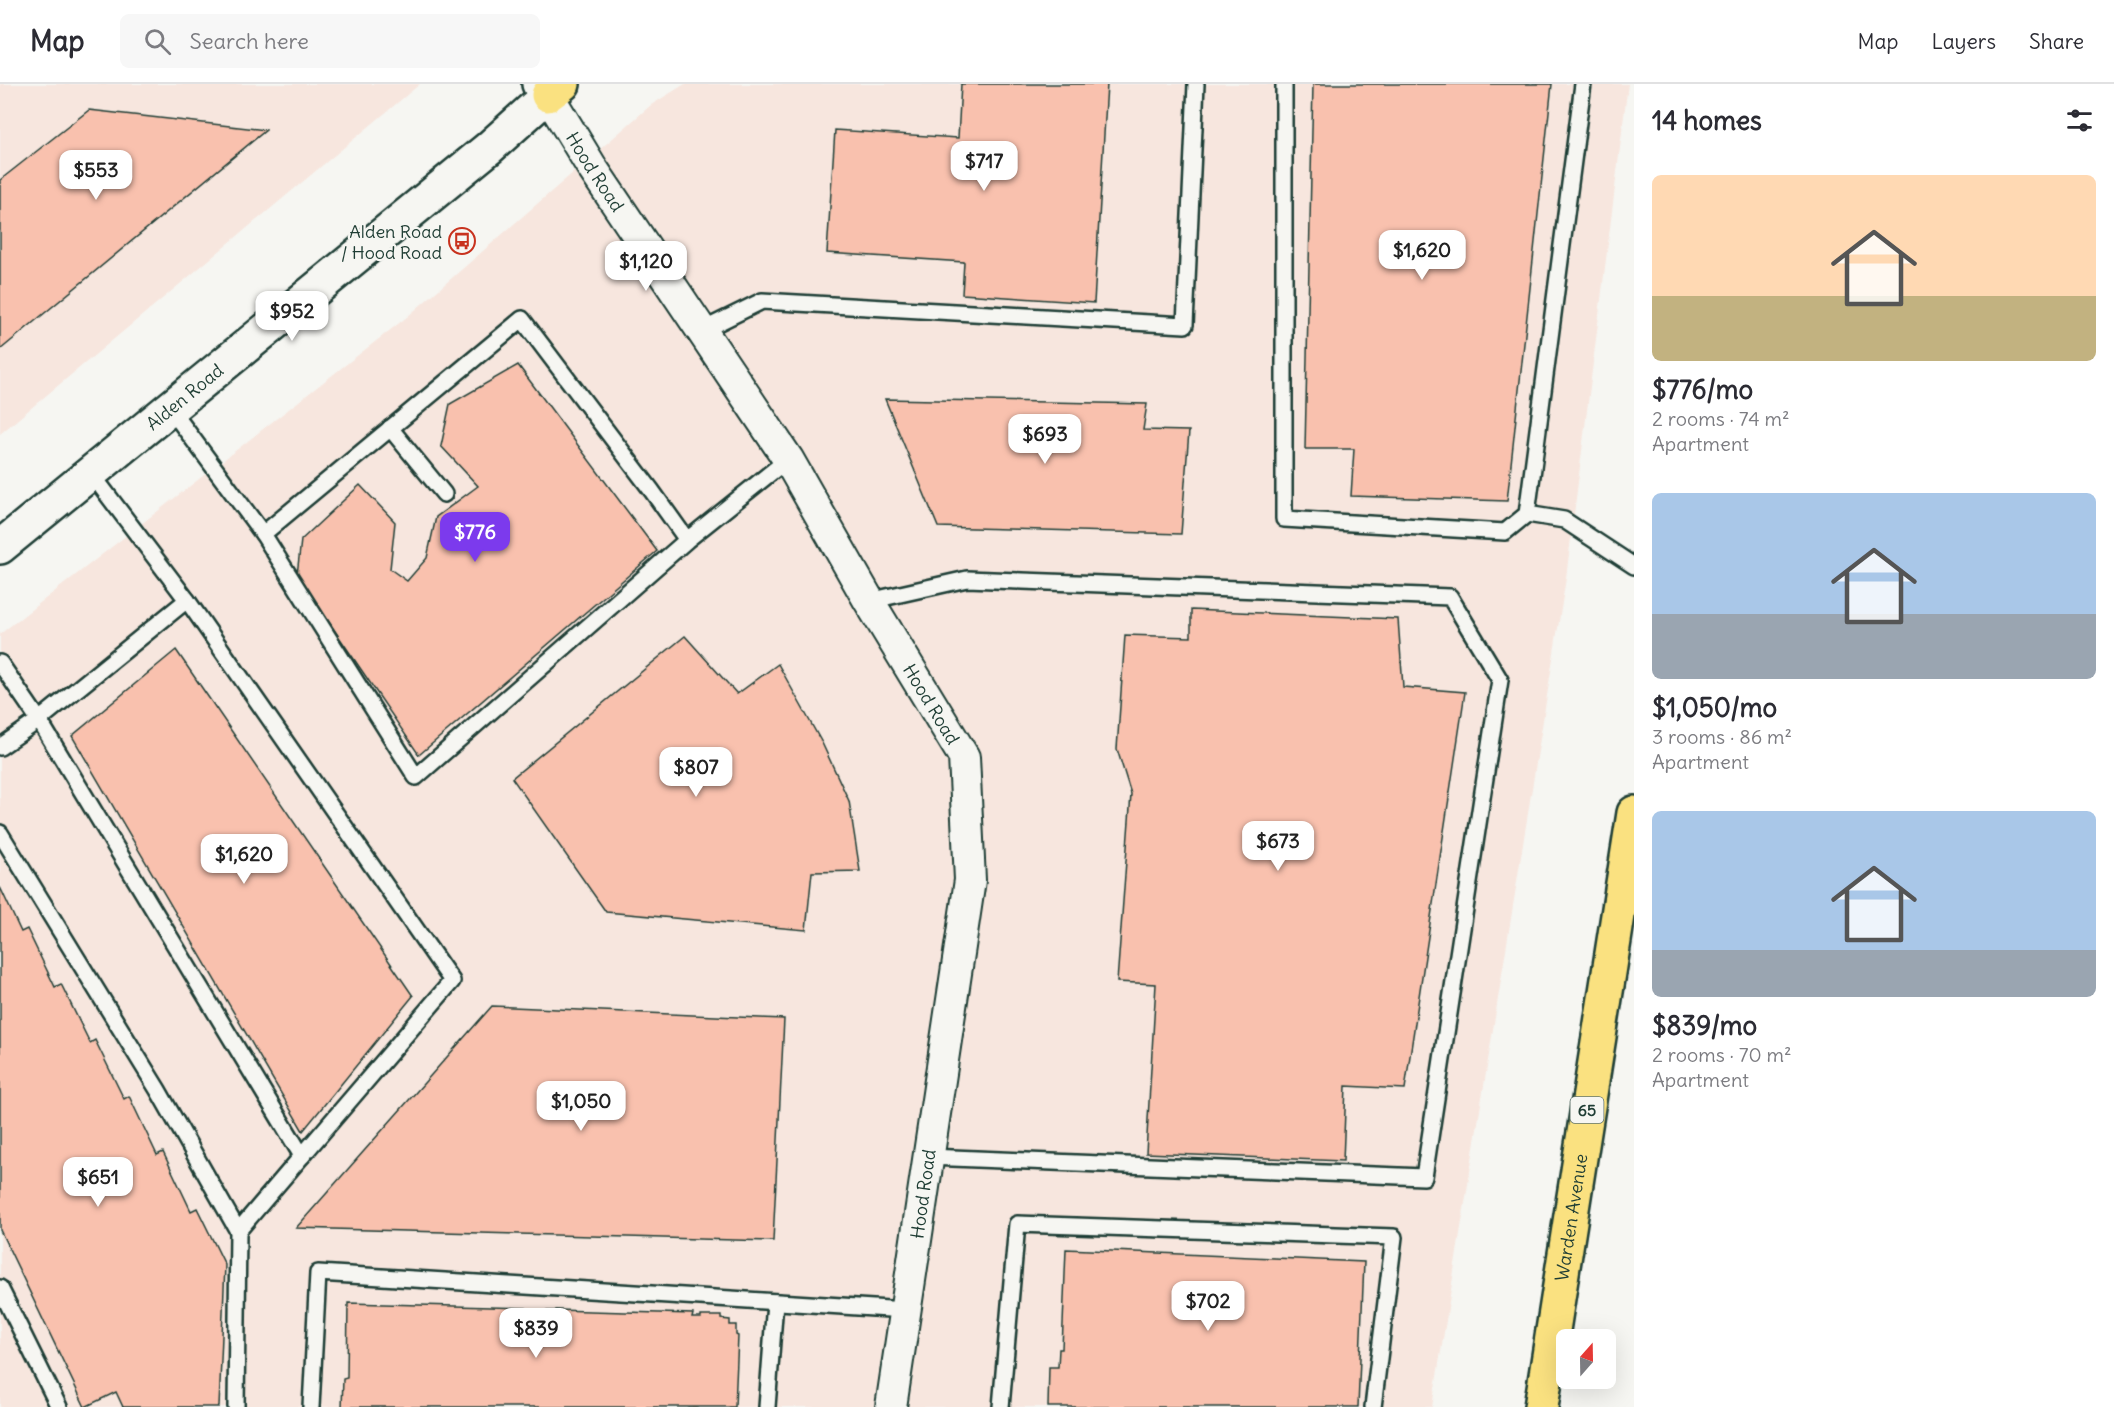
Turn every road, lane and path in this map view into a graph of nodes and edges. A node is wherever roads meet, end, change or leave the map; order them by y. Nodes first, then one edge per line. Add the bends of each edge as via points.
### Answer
1 (1196, 84) edge
2 (1284, 84) edge
3 (1582, 84) edge
4 (550, 88) edge
5 (701, 331) junction
6 (170, 408) junction
7 (390, 428) junction
8 (788, 459) junction
9 (91, 473) junction
10 (444, 494) dead end
11 (1527, 514) junction
12 (263, 534) junction
13 (687, 540) junction
14 (0, 547) edge
15 (1634, 566) edge
16 (187, 600) junction
17 (869, 601) junction
18 (0, 663) edge
19 (39, 720) junction
20 (0, 747) edge
21 (1634, 813) edge
22 (0, 833) edge
23 (302, 1156) junction
24 (928, 1157) junction
25 (238, 1231) junction
26 (0, 1288) edge
27 (775, 1302) junction
28 (905, 1310) junction
29 (59, 1407) edge
30 (236, 1407) edge
31 (311, 1407) edge
32 (767, 1407) edge
33 (891, 1407) edge
34 (1001, 1407) edge
35 (1373, 1407) edge
36 (1541, 1407) edge

1 - 5 lane via 1185,325 762,301
2 - 11 lane via 1284,519 1505,532
3 - 11 lane
4 - 5 street, Hood Road via 593,169
4 - 6 main road, Alden Road via 489,148
5 - 8 street, Hood Road
6 - 9 main road, Alden Road
6 - 12 lane
7 - 10 lane
7 - 12 lane
7 - 13 lane via 522,319
8 - 13 lane
8 - 17 street, Hood Road
9 - 14 main road, Alden Road
9 - 16 lane
11 - 15 lane via 1564,520
12 - 13 lane via 416,777
16 - 19 lane
16 - 23 lane via 452,981
17 - 24 street, Hood Road via 964,757 970,880
17 - 24 lane via 967,579 1450,597 1500,680 1424,1177
18 - 19 lane
19 - 20 lane
19 - 23 lane
21 - 36 main road, Warden Avenue / 65
22 - 25 lane via 158,1090
23 - 25 lane
24 - 28 street, Hood Road
25 - 30 lane
26 - 29 lane
27 - 28 lane
27 - 31 lane via 318,1273
27 - 32 lane
28 - 33 street, Hood Road
34 - 35 lane via 1017,1224 1394,1237

